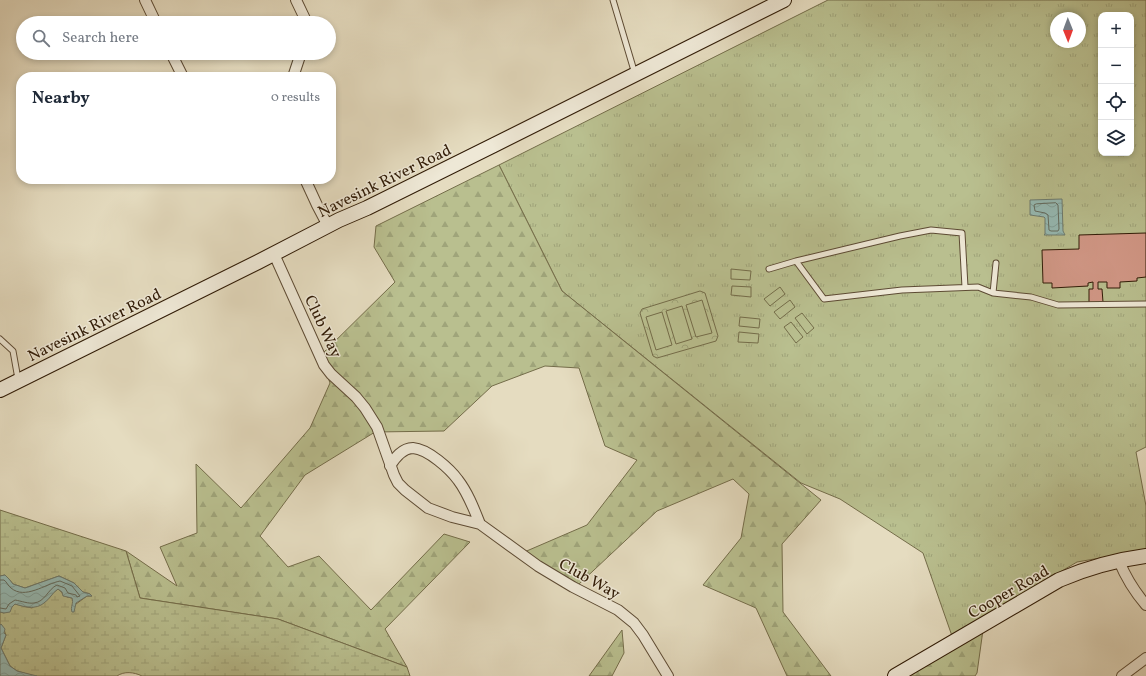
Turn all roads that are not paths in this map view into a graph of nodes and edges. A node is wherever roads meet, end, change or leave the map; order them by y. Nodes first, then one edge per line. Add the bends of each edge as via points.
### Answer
1 (145, 0) edge
2 (296, 0) edge
3 (613, 0) edge
4 (784, 0) edge
5 (153, 16) edge
6 (303, 16) edge
7 (174, 60) edge
8 (299, 60) edge
9 (180, 72) edge
10 (295, 72) edge
11 (635, 75) junction
12 (307, 184) edge
13 (328, 226) junction
14 (274, 254) junction
15 (796, 261) junction
16 (996, 263) dead end
17 (769, 269) dead end
18 (965, 287) junction
19 (993, 293) junction
20 (1146, 304) edge
21 (0, 339) edge
22 (18, 380) junction
23 (0, 390) edge
24 (390, 466) junction
25 (480, 524) junction
26 (1146, 556) edge
27 (1119, 561) junction
28 (1146, 605) edge
29 (1146, 658) edge
30 (668, 676) edge
31 (895, 676) edge
32 (1122, 676) edge

1 - 5 street
2 - 6 street
3 - 11 lane
4 - 11 main road, Navesink River Road
7 - 9 street
8 - 10 street
11 - 13 main road, Navesink River Road
12 - 13 street
13 - 14 main road, Navesink River Road
14 - 22 main road, Navesink River Road
14 - 24 street, Club Way via 324,365 369,414 377,427
15 - 17 lane
15 - 18 lane via 824,299 902,290
15 - 18 lane via 931,230 962,233
16 - 19 lane
18 - 19 lane via 978,287
19 - 20 lane via 1031,297 1058,305
21 - 22 lane via 13,351
22 - 23 main road, Navesink River Road
24 - 25 street, Club Way via 398,483 419,502 439,512
24 - 25 street via 396,456 414,448 433,457 458,480
25 - 30 street, Club Way via 538,566 618,610 634,623
26 - 27 main road, Cooper Road
27 - 28 street via 1125,576
27 - 31 main road, Cooper Road via 1080,571 1059,580
29 - 32 street

